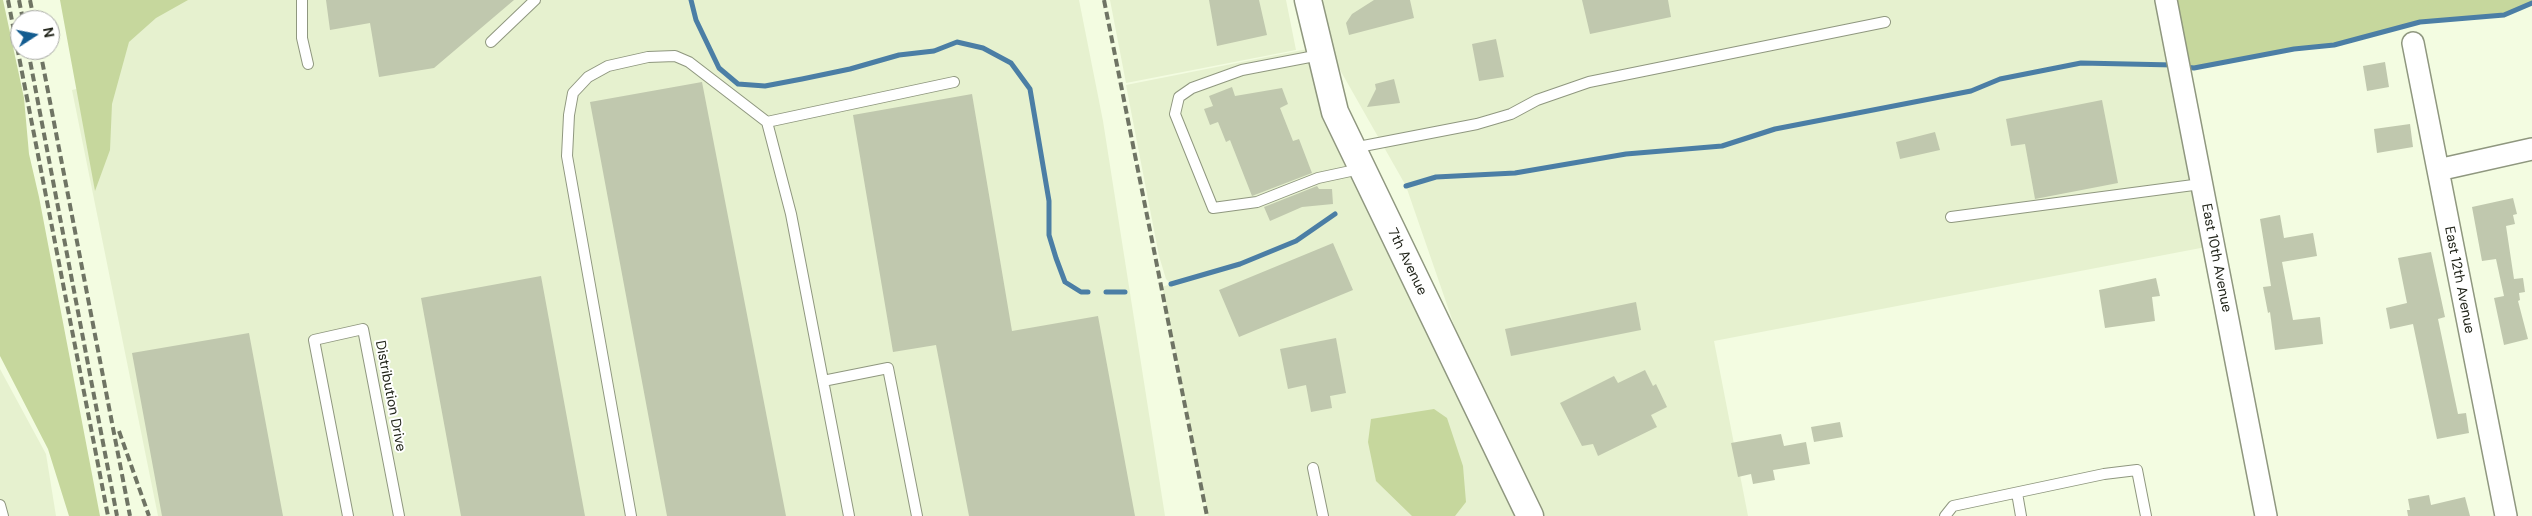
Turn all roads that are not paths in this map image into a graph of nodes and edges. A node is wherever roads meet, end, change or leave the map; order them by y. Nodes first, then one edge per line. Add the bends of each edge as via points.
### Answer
1 (302, 0) edge
2 (534, 0) edge
3 (1308, 0) edge
4 (2166, 0) edge
5 (1885, 22) dead end
6 (491, 42) dead end
7 (2413, 43) dead end
8 (1321, 54) junction
9 (308, 64) dead end
10 (954, 82) dead end
11 (767, 122) junction
12 (2532, 148) edge
13 (1357, 158) junction
14 (2438, 170) junction
15 (2201, 184) junction
16 (1951, 217) dead end
17 (823, 381) junction
18 (1313, 468) dead end
19 (2017, 493) junction
20 (0, 505) edge
21 (3, 516) edge
22 (348, 516) edge
23 (399, 516) edge
24 (631, 516) edge
25 (849, 516) edge
26 (917, 516) edge
27 (1323, 516) edge
28 (1530, 516) edge
29 (1945, 516) edge
30 (2021, 516) edge
31 (2146, 516) edge
32 (2266, 516) edge
33 (2506, 516) edge

1 - 9 lane via 302,38
2 - 6 lane
3 - 8 street, 7th Avenue
4 - 15 street, East 10th Avenue
5 - 13 lane via 1589,82 1537,100 1511,114
7 - 14 street, East 12th Avenue
8 - 13 street, 7th Avenue via 1335,112
8 - 13 lane via 1242,70 1200,85 1179,97 1175,114 1213,208 1257,202 1318,178
10 - 11 lane
11 - 17 lane via 791,214
11 - 24 lane via 697,67 675,56 648,57 608,66 588,76 573,93 567,156
12 - 14 street
13 - 28 street, 7th Avenue
14 - 33 street, East 12th Avenue
15 - 16 lane
15 - 32 street, East 10th Avenue
17 - 25 lane
17 - 26 lane via 888,368
18 - 27 lane
19 - 29 lane via 1953,506
19 - 30 lane
19 - 31 lane via 2137,470
20 - 21 lane
22 - 23 lane, Distribution Drive via 314,340 363,329

